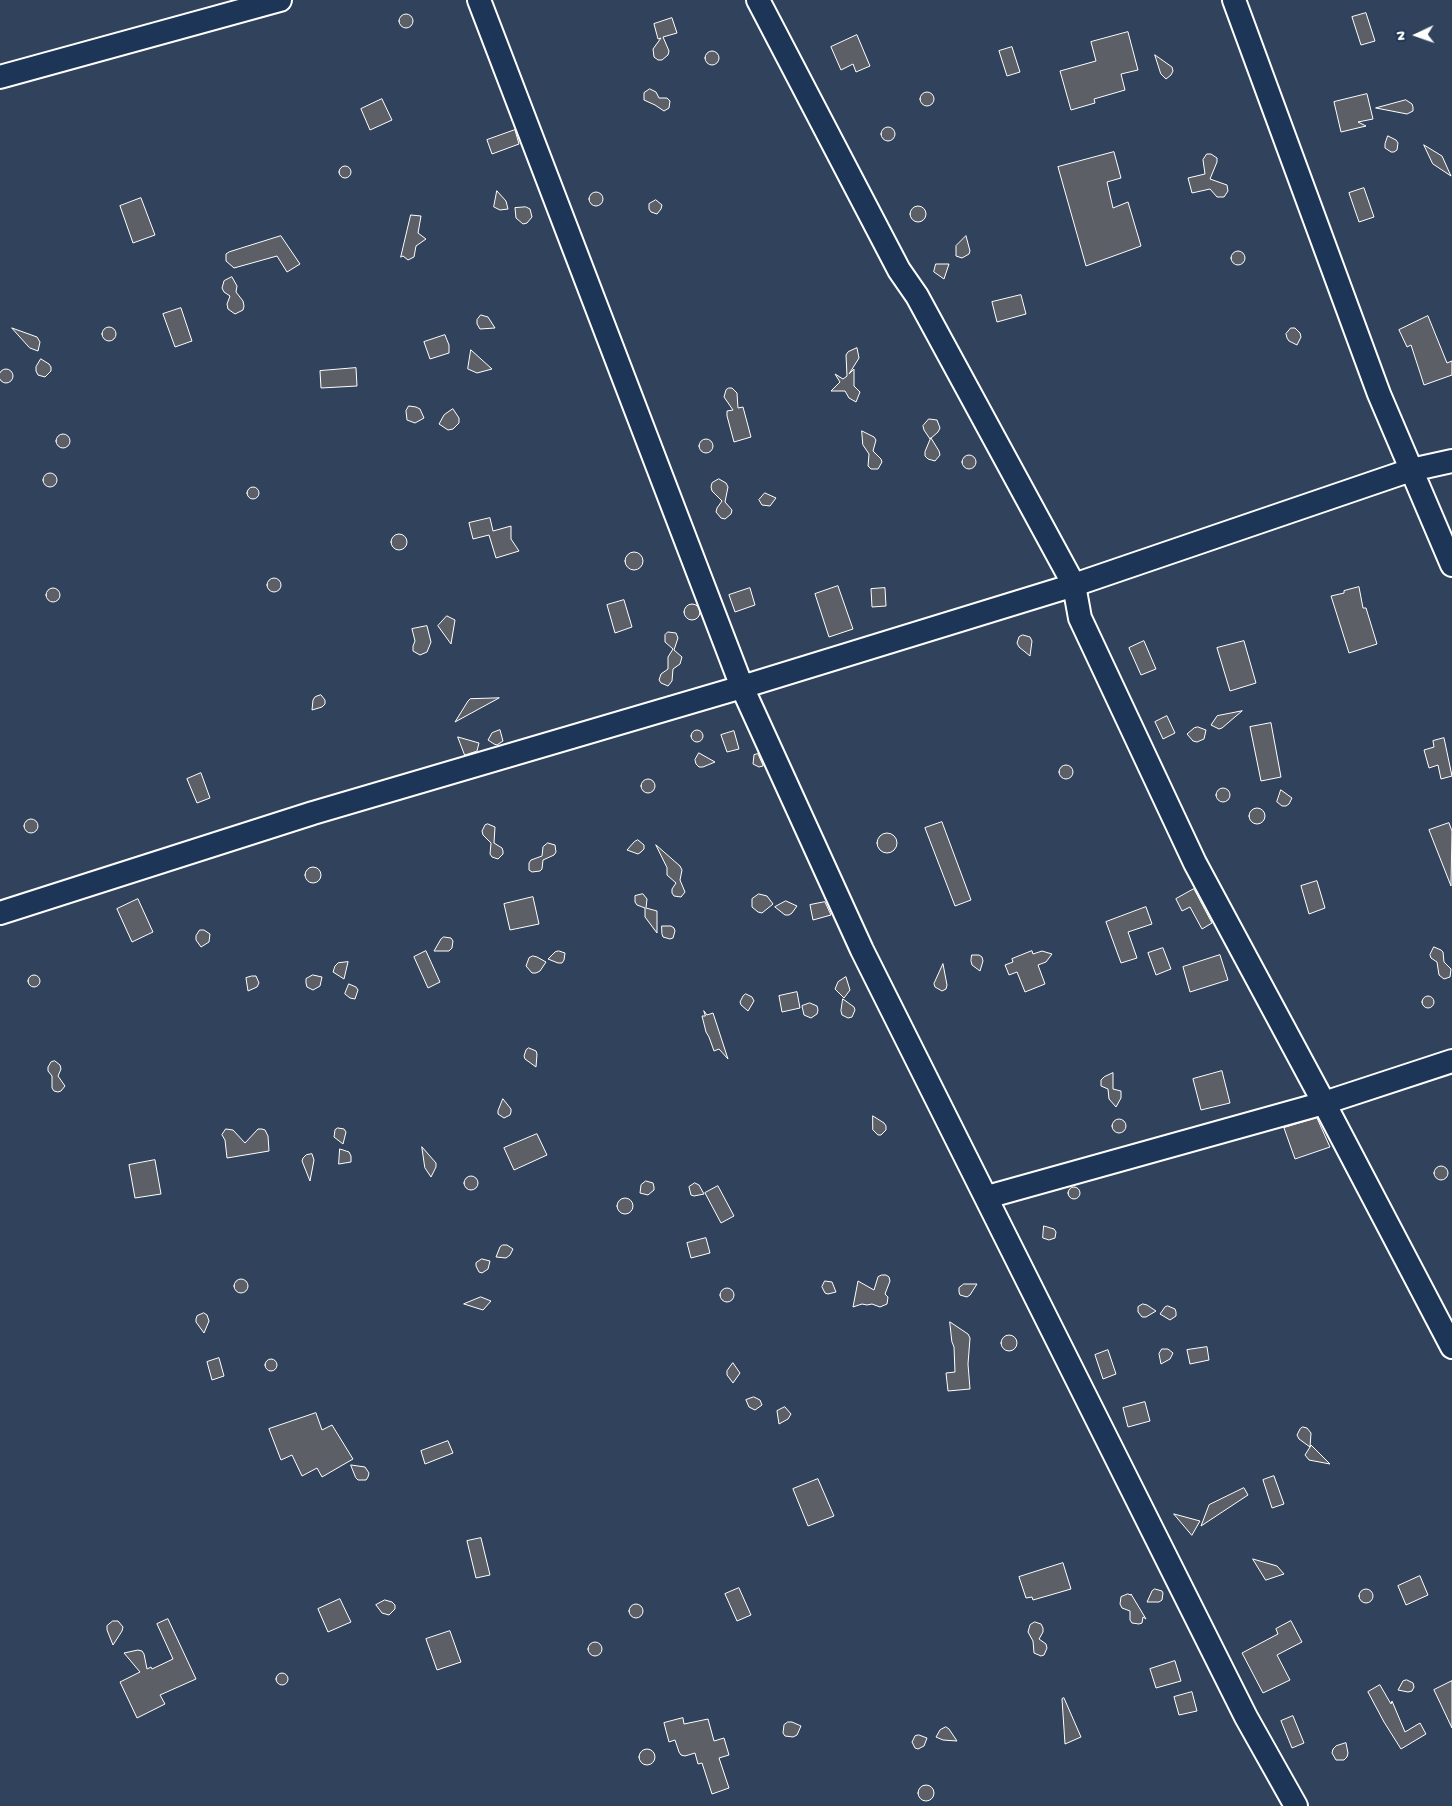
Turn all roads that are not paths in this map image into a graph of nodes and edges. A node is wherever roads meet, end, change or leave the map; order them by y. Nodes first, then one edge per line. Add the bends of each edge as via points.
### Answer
1 (280, 0) edge
2 (479, 0) edge
3 (758, 0) edge
4 (1234, 0) edge
5 (0, 76) edge
6 (1452, 461) edge
7 (1411, 470) junction
8 (1452, 565) edge
9 (1074, 585) junction
10 (742, 687) junction
11 (0, 913) edge
12 (1452, 1061) edge
13 (1324, 1104) junction
14 (987, 1197) junction
15 (1452, 1347) edge
16 (1296, 1806) edge

1 - 5 street
2 - 10 street
3 - 9 street via 899,270 917,296
4 - 7 street via 1379,394
6 - 7 street
7 - 8 street
7 - 9 street
9 - 10 street
9 - 13 street via 1080,618 1195,862
10 - 11 street via 313,813
10 - 14 street via 862,950
12 - 13 street
13 - 14 street
13 - 15 street
14 - 16 street via 1246,1716

